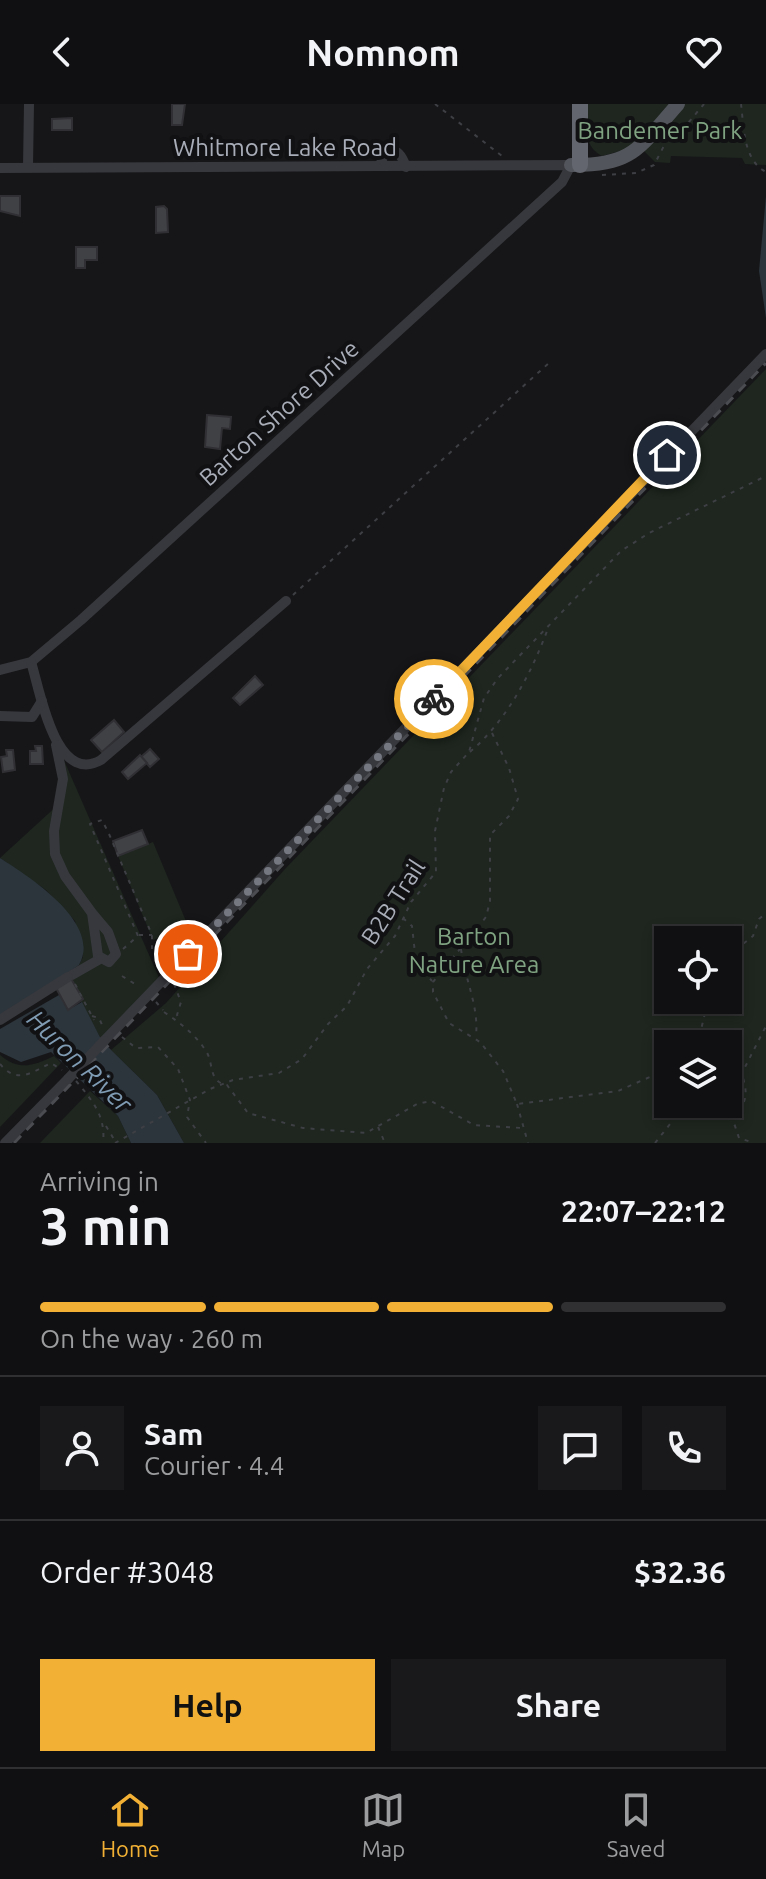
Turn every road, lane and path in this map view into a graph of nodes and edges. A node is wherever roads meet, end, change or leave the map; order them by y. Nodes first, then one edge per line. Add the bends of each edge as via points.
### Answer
1 (29, 104) edge
2 (435, 104) edge
3 (570, 104) edge
4 (580, 104) edge
5 (678, 104) edge
6 (741, 104) edge
7 (504, 157) dead end
8 (576, 165) junction
9 (380, 166) junction
10 (28, 167) junction
11 (406, 167) junction
12 (0, 168) edge
13 (766, 172) edge
14 (766, 354) edge
15 (550, 362) dead end
16 (766, 476) edge
17 (286, 601) joint
18 (548, 630) junction
19 (31, 662) junction
20 (0, 670) edge
21 (42, 699) junction
22 (0, 716) edge
23 (32, 717) junction
24 (52, 730) junction
25 (492, 733) junction
26 (56, 742) junction
27 (469, 752) junction
28 (92, 913) junction
29 (766, 913) edge
30 (403, 918) junction
31 (152, 935) junction
32 (138, 936) junction
33 (742, 945) edge
34 (461, 947) junction
35 (152, 949) dead end
36 (116, 954) junction
37 (100, 959) junction
38 (122, 976) dead end
39 (72, 978) junction
40 (433, 982) junction
41 (135, 984) dead end
42 (174, 984) dead end
43 (164, 1012) dead end
44 (0, 1020) edge
45 (181, 1022) junction
46 (766, 1026) edge
47 (113, 1030) junction
48 (475, 1037) junction
49 (742, 1068) edge
50 (742, 1074) edge
51 (654, 1075) edge
52 (221, 1084) junction
53 (190, 1100) junction
54 (742, 1103) edge
55 (517, 1104) junction
56 (675, 1118) edge
57 (734, 1118) edge
58 (105, 1125) dead end
59 (378, 1126) junction
60 (522, 1128) junction
61 (117, 1142) edge
62 (5, 1143) edge
63 (206, 1143) edge
64 (385, 1143) edge
65 (528, 1143) edge
66 (655, 1143) edge
67 (754, 1143) edge

1 - 10 street
2 - 7 path
3 - 8 highway
4 - 8 highway
5 - 8 main road via 628,156 607,164
6 - 13 path via 746,145 758,168
8 - 11 street, Whitmore Lake Road
8 - 19 street, Barton Shore Drive
9 - 10 street, Whitmore Lake Road
9 - 11 street, Whitmore Lake Road
9 - 11 street via 385,151 394,150
10 - 12 street, Whitmore Lake Road
14 - 47 street
15 - 17 path
16 - 18 path, B2B Trail via 621,551
17 - 26 street via 97,763 76,762
18 - 25 path
18 - 27 path, B2B Trail via 491,687
19 - 20 street, Barton Shore Drive
19 - 21 street
21 - 23 street
21 - 24 street
22 - 23 street
23 - 24 street
24 - 26 street
25 - 27 path
25 - 34 path via 518,799 490,835 486,917
26 - 28 street via 63,779 55,854
27 - 30 path, B2B Trail via 444,788 435,831 436,872
28 - 36 street via 108,932
28 - 37 street
29 - 33 path
30 - 40 path via 412,926 416,962
30 - 52 path, B2B Trail via 347,1006 302,1059 279,1073
31 - 32 path
31 - 32 path via 109,834 102,820 97,821 90,824
31 - 35 path
32 - 36 path
34 - 40 path
34 - 48 path via 476,1004
36 - 37 street via 109,962
37 - 39 street
38 - 41 path
39 - 44 street
39 - 47 path via 93,1018 99,1018 105,1032
40 - 48 path via 449,1023
42 - 45 path
43 - 45 path
45 - 52 path via 208,1054 212,1075
46 - 49 path
47 - 53 path via 130,1046 164,1051
47 - 62 street, bridge
48 - 55 path via 503,1071
50 - 54 path via 748,1091
51 - 55 path via 618,1091
52 - 53 path, B2B Trail
52 - 59 path via 248,1113 260,1118 356,1133
53 - 61 path, B2B Trail
53 - 63 path via 187,1117
55 - 60 path
56 - 66 path
57 - 67 path via 739,1138
58 - 61 path
59 - 60 path via 431,1101 474,1125
59 - 64 path
60 - 65 path

